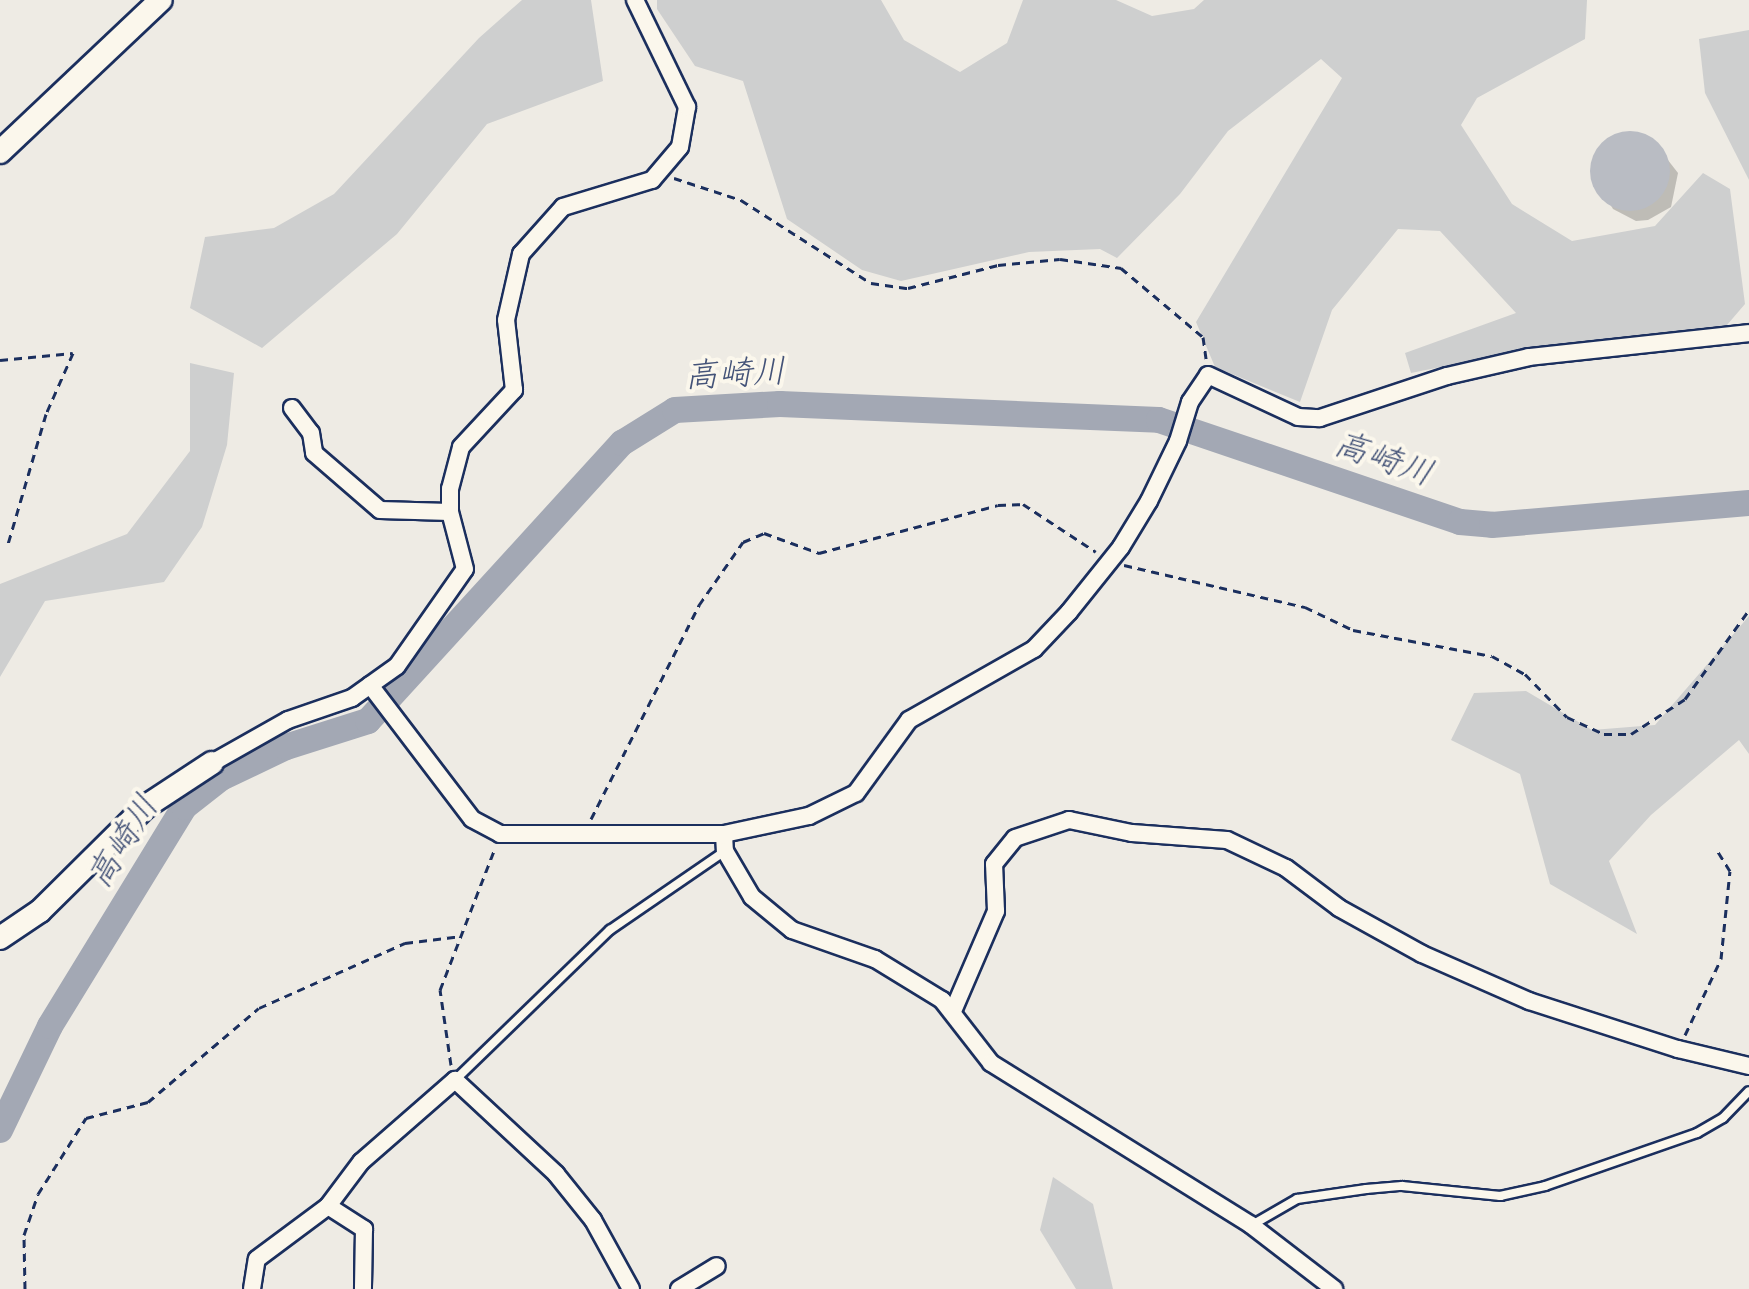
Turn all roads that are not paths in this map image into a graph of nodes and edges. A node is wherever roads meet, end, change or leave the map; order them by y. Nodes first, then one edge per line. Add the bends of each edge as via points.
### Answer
1 (161, 0) edge
2 (635, 0) edge
3 (0, 152) edge
4 (1749, 333) edge
5 (292, 408) dead end
6 (450, 512) junction
7 (370, 685) junction
8 (212, 763) joint
9 (724, 842) junction
10 (0, 938) edge
11 (953, 1011) junction
12 (1749, 1066) edge
13 (455, 1080) junction
14 (1749, 1091) edge
15 (328, 1206) junction
16 (1251, 1225) junction
17 (717, 1266) dead end
18 (1311, 1282) edge
19 (252, 1289) edge
20 (363, 1289) edge
21 (631, 1289) edge
22 (679, 1289) edge
23 (1334, 1289) edge

1 - 3 street
2 - 6 street via 687,107 680,147 662,174 617,192 576,199 521,254 506,320 514,390 461,447
4 - 9 street via 1529,357 1447,376 1320,418 1298,417 1208,375 1190,402 1149,501 1109,562 1034,649 909,720 856,793 809,816
5 - 6 street via 311,433 314,453 380,510
6 - 7 street via 465,569 397,666
7 - 8 street via 339,704 288,720
7 - 9 street via 472,819 500,834 586,830
8 - 10 street via 145,807 40,911
9 - 11 street via 752,897 792,930 875,959
9 - 13 lane via 610,930
11 - 12 street via 996,911 994,864 1015,838 1069,820 1132,833 1227,840 1286,868 1339,908 1422,954 1529,1001
11 - 16 street via 991,1063
13 - 15 street via 361,1162
13 - 21 street via 556,1174 593,1220
14 - 16 lane via 1723,1118 1697,1133 1545,1186 1500,1196 1402,1186 1366,1189 1297,1199
15 - 19 street via 257,1259
15 - 20 street via 364,1229
16 - 18 street
17 - 22 street
18 - 23 street

